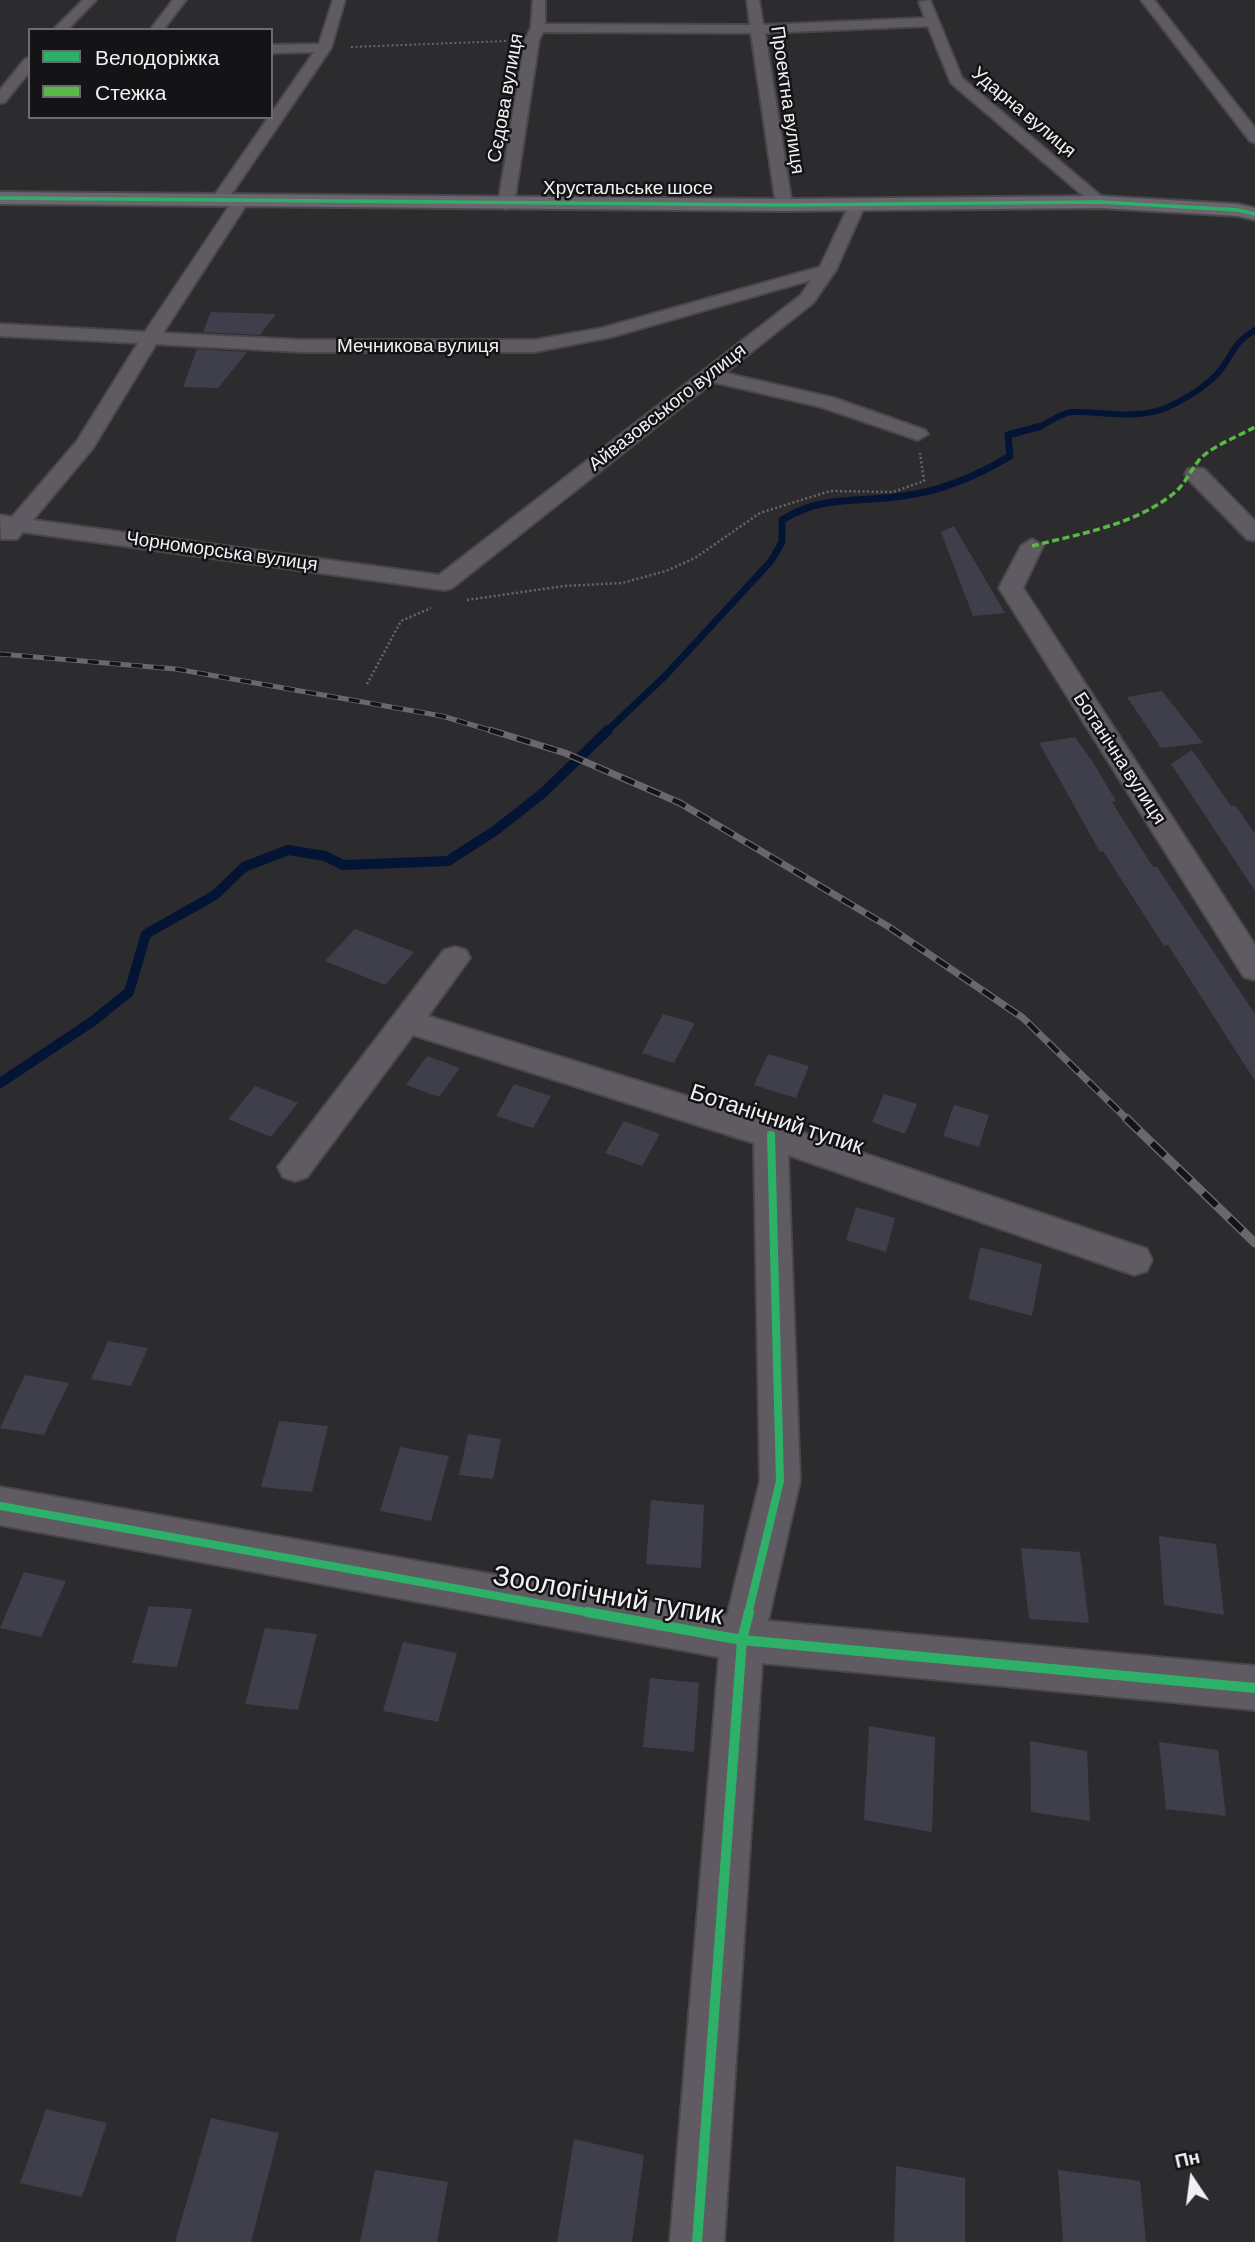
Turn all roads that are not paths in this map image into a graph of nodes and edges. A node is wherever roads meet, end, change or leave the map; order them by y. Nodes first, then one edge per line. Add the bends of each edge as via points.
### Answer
1 (90, 0) edge
2 (180, 0) edge
3 (339, 0) edge
4 (539, 0) edge
5 (753, 0) edge
6 (924, 0) edge
7 (1147, 0) edge
8 (934, 22) junction
9 (61, 28) edge
10 (158, 28) edge
11 (758, 29) junction
12 (535, 34) junction
13 (324, 48) junction
14 (273, 50) edge
15 (10, 60) dead end
16 (28, 60) edge
17 (28, 63) edge
18 (0, 99) edge
19 (1255, 138) edge
20 (0, 198) edge
21 (220, 199) junction
22 (242, 199) junction
23 (1100, 202) junction
24 (506, 204) junction
25 (784, 205) junction
26 (857, 205) junction
27 (1255, 214) edge
28 (827, 270) junction
29 (0, 330) edge
30 (150, 338) junction
31 (709, 375) junction
32 (918, 434) dead end
33 (1196, 474) dead end
34 (11, 522) edge
35 (1255, 534) edge
36 (0, 543) edge
37 (1032, 546) dead end
38 (444, 583) joint
39 (455, 958) dead end
40 (1255, 969) edge
41 (406, 1021) junction
42 (771, 1135) junction
43 (295, 1167) dead end
44 (1134, 1260) dead end
45 (0, 1506) edge
46 (742, 1640) junction
47 (1255, 1688) edge
48 (697, 2242) edge

1 - 9 street
2 - 10 street
3 - 13 street
4 - 12 street, Сєдова вулиця
5 - 11 street, Проектна вулиця
6 - 8 street, Ударна вулиця
7 - 19 street
8 - 11 street
8 - 23 street, Ударна вулиця via 956,80
11 - 12 street
11 - 25 street, Проектна вулиця
12 - 24 street, Сєдова вулиця
13 - 14 street
13 - 21 street
15 - 16 street
17 - 18 street
20 - 21 street, Хрустальське шосе
21 - 22 street, Хрустальське шосе
22 - 24 street, Хрустальське шосе
22 - 30 street
23 - 26 street, Хрустальське шосе
23 - 27 street, Хрустальське шосе
24 - 25 street, Хрустальське шосе
25 - 26 street, Хрустальське шосе
26 - 28 street, Айвазовського вулиця
28 - 30 street, Мечникова вулиця via 604,333 534,346 303,346
28 - 31 street, Айвазовського вулиця via 807,299
29 - 30 street, Мечникова вулиця
30 - 34 street via 86,444
31 - 32 street via 827,402
31 - 38 street, Айвазовського вулиця
33 - 35 street
34 - 36 street
34 - 38 street, Чорноморська вулиця
37 - 40 street, Ботанічна вулиця via 1011,588
39 - 41 street
41 - 42 street, Ботанічний тупик
41 - 43 street
42 - 44 street, Ботанічний тупик
42 - 46 street via 780,1481
45 - 46 street, Зоологічний тупик
46 - 47 street, Зоологічний тупик
46 - 48 street

